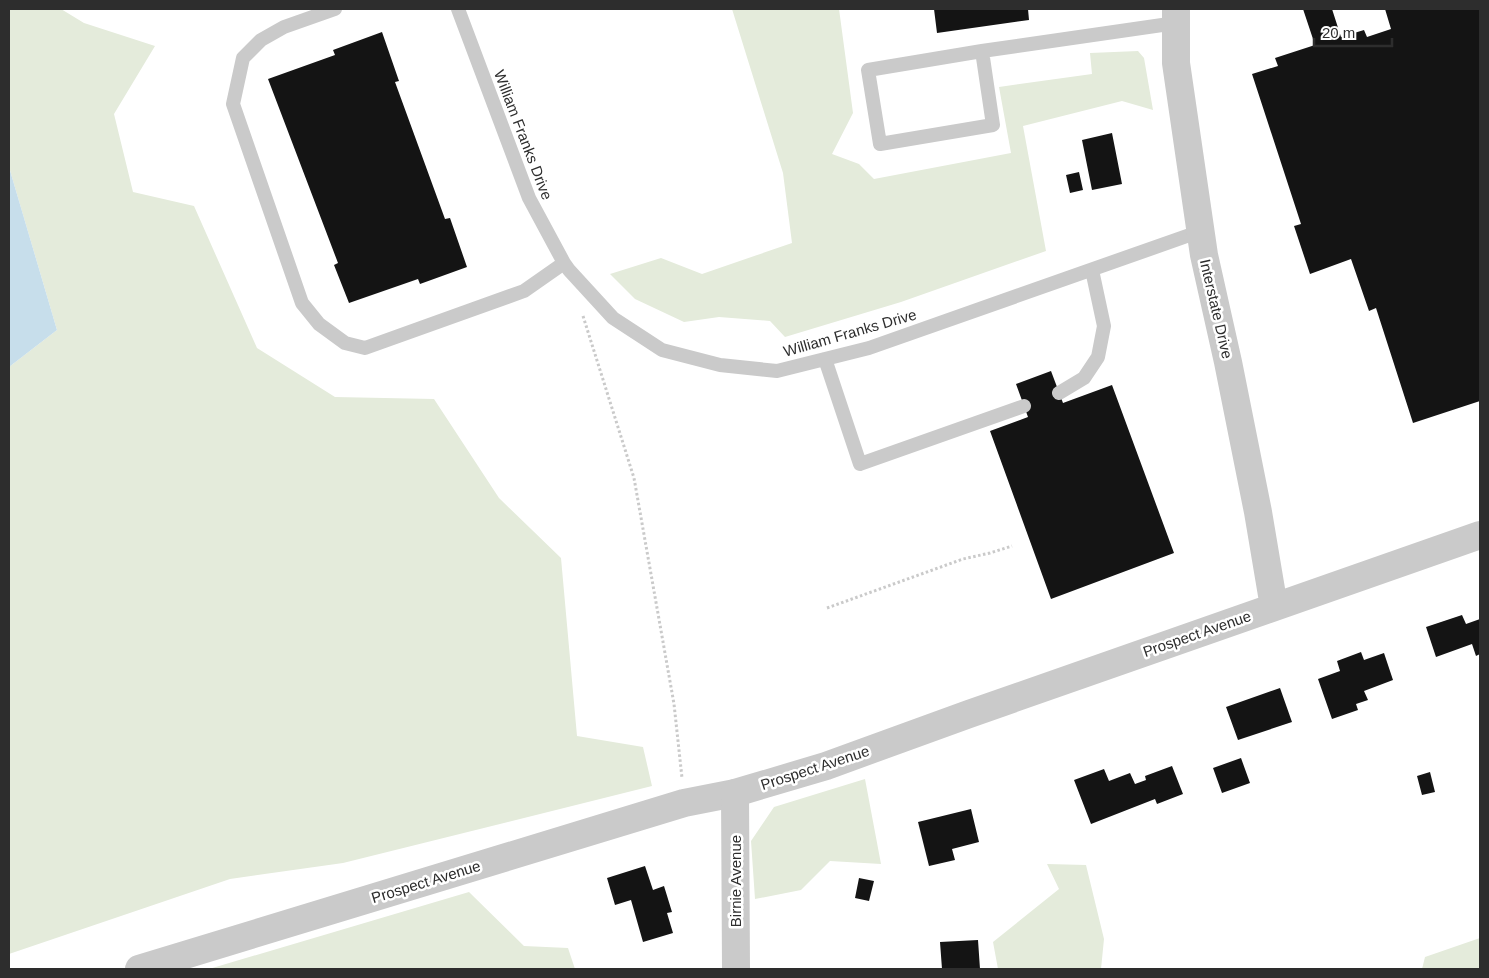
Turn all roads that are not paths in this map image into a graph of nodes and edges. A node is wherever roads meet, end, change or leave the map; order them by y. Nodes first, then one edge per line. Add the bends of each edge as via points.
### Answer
1 (335, 9) edge
2 (458, 9) edge
3 (1176, 16) edge
4 (982, 51) junction
5 (1200, 232) junction
6 (566, 267) junction
7 (1092, 270) junction
8 (825, 359) junction
9 (1059, 393) dead end
10 (1024, 406) dead end
11 (1480, 535) edge
12 (1274, 607) junction
13 (735, 794) junction
14 (138, 969) edge
15 (736, 969) edge

1 - 6 lane via 284,27 260,40 243,58 233,104 302,303 319,324 345,343 365,348 524,291
2 - 6 lane, William Franks Drive via 529,198
3 - 4 lane
3 - 5 street, Interstate Drive via 1176,63
4 - 4 lane via 868,70 880,144 993,125
5 - 7 lane, William Franks Drive
5 - 12 street, Interstate Drive via 1254,492
6 - 8 lane, William Franks Drive via 613,318 662,350 720,365 777,371
7 - 8 lane, William Franks Drive via 869,348
7 - 9 lane via 1104,326 1098,357 1084,378
8 - 10 lane via 860,464
11 - 12 street, Prospect Avenue
12 - 13 street, Prospect Avenue via 826,766
13 - 14 street, Prospect Avenue via 684,803
13 - 15 street, Birnie Avenue

